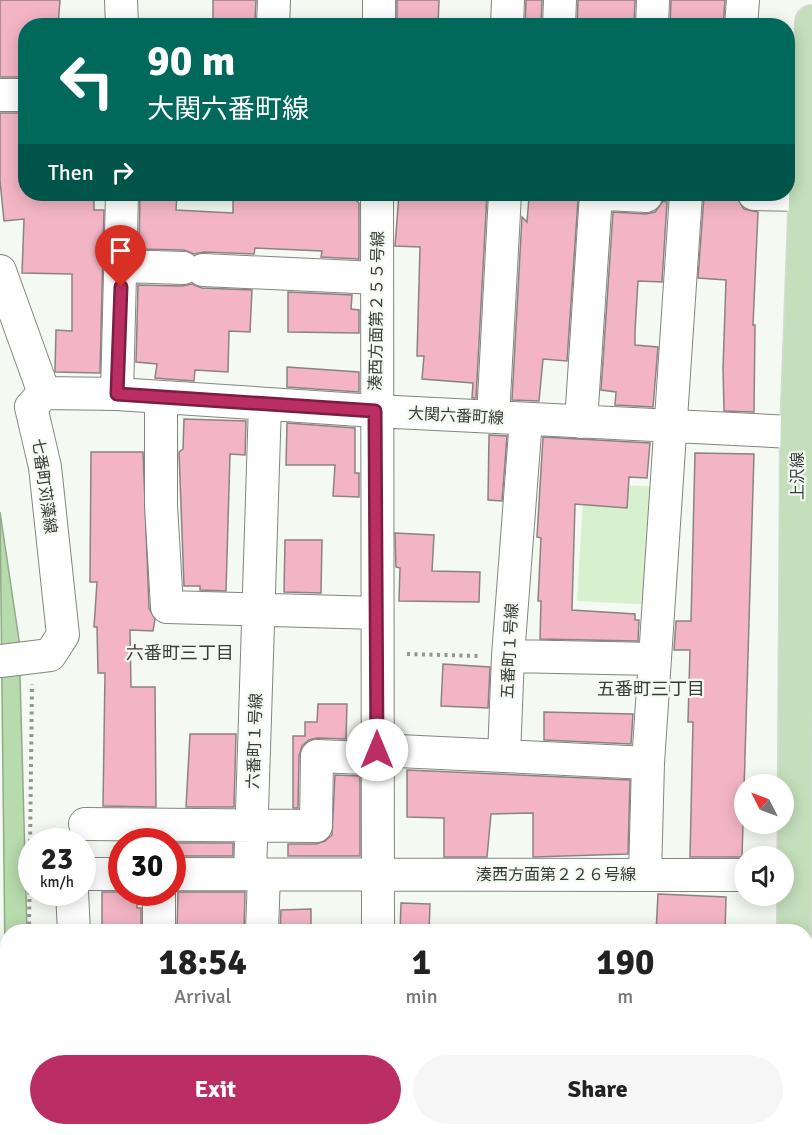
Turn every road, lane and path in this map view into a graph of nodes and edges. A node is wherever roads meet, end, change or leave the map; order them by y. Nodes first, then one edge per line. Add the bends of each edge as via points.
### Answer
1 (121, 0) edge
2 (274, 0) edge
3 (379, 0) edge
4 (508, 0) edge
5 (560, 0) edge
6 (654, 0) edge
7 (743, 0) edge
8 (122, 18) edge
9 (273, 18) edge
10 (379, 18) edge
11 (507, 18) edge
12 (559, 18) edge
13 (653, 18) edge
14 (742, 18) edge
15 (812, 22) edge
16 (0, 95) edge
17 (18, 95) edge
18 (795, 195) edge
19 (806, 195) junction
20 (122, 201) edge
21 (377, 201) edge
22 (505, 201) edge
23 (596, 201) edge
24 (686, 201) edge
25 (122, 266) junction
26 (0, 271) edge
27 (377, 278) junction
28 (44, 393) junction
29 (117, 394) junction
30 (161, 397) junction
31 (265, 404) junction
32 (375, 411) junction
33 (493, 417) junction
34 (526, 419) junction
35 (581, 422) junction
36 (670, 427) junction
37 (805, 433) edge
38 (258, 609) junction
39 (376, 613) junction
40 (377, 654) junction
41 (508, 656) junction
42 (16, 659) edge
43 (655, 659) junction
44 (377, 750) junction
45 (504, 756) junction
46 (648, 763) junction
47 (251, 825) junction
48 (96, 833) edge
49 (790, 846) edge
50 (186, 874) edge
51 (257, 874) junction
52 (378, 874) junction
53 (645, 875) junction
54 (734, 875) edge
55 (73, 906) edge
56 (159, 906) edge
57 (792, 906) edge
58 (29, 924) edge
59 (74, 924) edge
60 (159, 924) edge
61 (261, 924) edge
62 (378, 924) edge
63 (793, 924) edge

1 - 8 street
2 - 9 street
3 - 10 street
4 - 11 street
5 - 12 street
6 - 13 street
7 - 14 street
15 - 19 main road, 上沢線
16 - 17 street
18 - 19 street
19 - 37 main road, 上沢線
20 - 25 street
21 - 27 street, 湊西方面第２５５号線
22 - 33 street
23 - 35 street
24 - 36 street, 湊西方面第２２６号線
25 - 27 street
25 - 29 street
26 - 28 street
27 - 32 street, 湊西方面第２５５号線
28 - 29 street, 大関六番町線
28 - 42 street, 七番町苅藻線 via 31,407 45,467 63,635 50,655
29 - 30 street, 大関六番町線
30 - 31 street, 大関六番町線
30 - 38 street via 161,505 167,607
31 - 32 street, 大関六番町線
31 - 38 street, 六番町１号線
32 - 33 street, 大関六番町線
32 - 39 street, 湊西方面第２５５号線
33 - 34 street, 大関六番町線
34 - 35 street, 大関六番町線
34 - 41 street, 五番町１号線
35 - 36 street, 大関六番町線
36 - 37 street, 大関六番町線
36 - 43 street, 湊西方面第２２６号線
37 - 49 main road, 上沢線
38 - 39 street
38 - 47 street, 六番町１号線
39 - 40 street, 湊西方面第２５５号線
40 - 41 path
40 - 44 street, 湊西方面第２５５号線
41 - 43 street
41 - 45 street, 五番町１号線
42 - 58 path
43 - 46 street, 湊西方面第２２６号線
44 - 45 street
44 - 47 street via 366,758 317,756 316,826
44 - 52 street, 湊西方面第２５５号線
45 - 46 street
46 - 53 street, 湊西方面第２２６号線
47 - 48 street
47 - 51 street, 六番町１号線
50 - 51 street, 湊西方面第２２６号線
51 - 52 street, 湊西方面第２２６号線
51 - 61 street, 六番町１号線
52 - 53 street, 湊西方面第２２６号線
52 - 62 street, 湊西方面第２５５号線
53 - 54 street
55 - 59 street
56 - 60 street
57 - 63 main road, 上沢線

